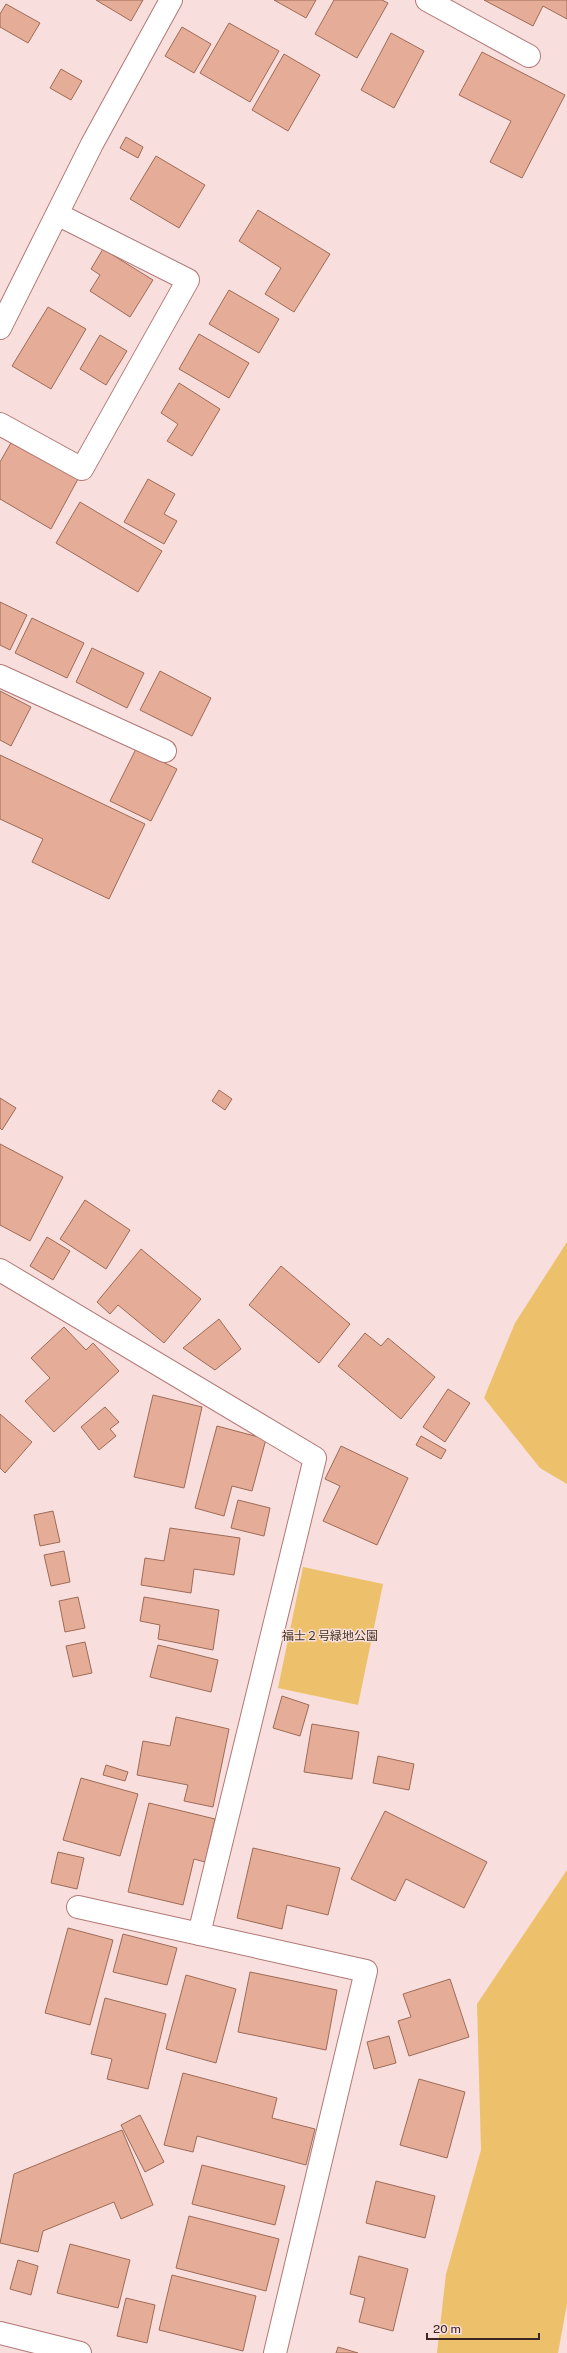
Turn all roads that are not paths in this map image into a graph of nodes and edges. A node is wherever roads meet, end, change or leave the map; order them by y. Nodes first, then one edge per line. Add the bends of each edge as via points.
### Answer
1 (170, 0) edge
2 (427, 0) edge
3 (529, 56) dead end
4 (57, 214) junction
5 (0, 328) edge
6 (0, 424) edge
7 (0, 676) edge
8 (165, 751) dead end
9 (0, 1270) edge
10 (78, 1907) dead end
11 (199, 1934) junction
12 (0, 2333) edge
13 (80, 2353) edge
14 (275, 2353) edge

1 - 4 street
2 - 3 street
4 - 5 street
4 - 6 street via 188,280 82,469
7 - 8 street
9 - 11 street via 315,1458
10 - 11 street
11 - 14 street via 366,1971
12 - 13 street

